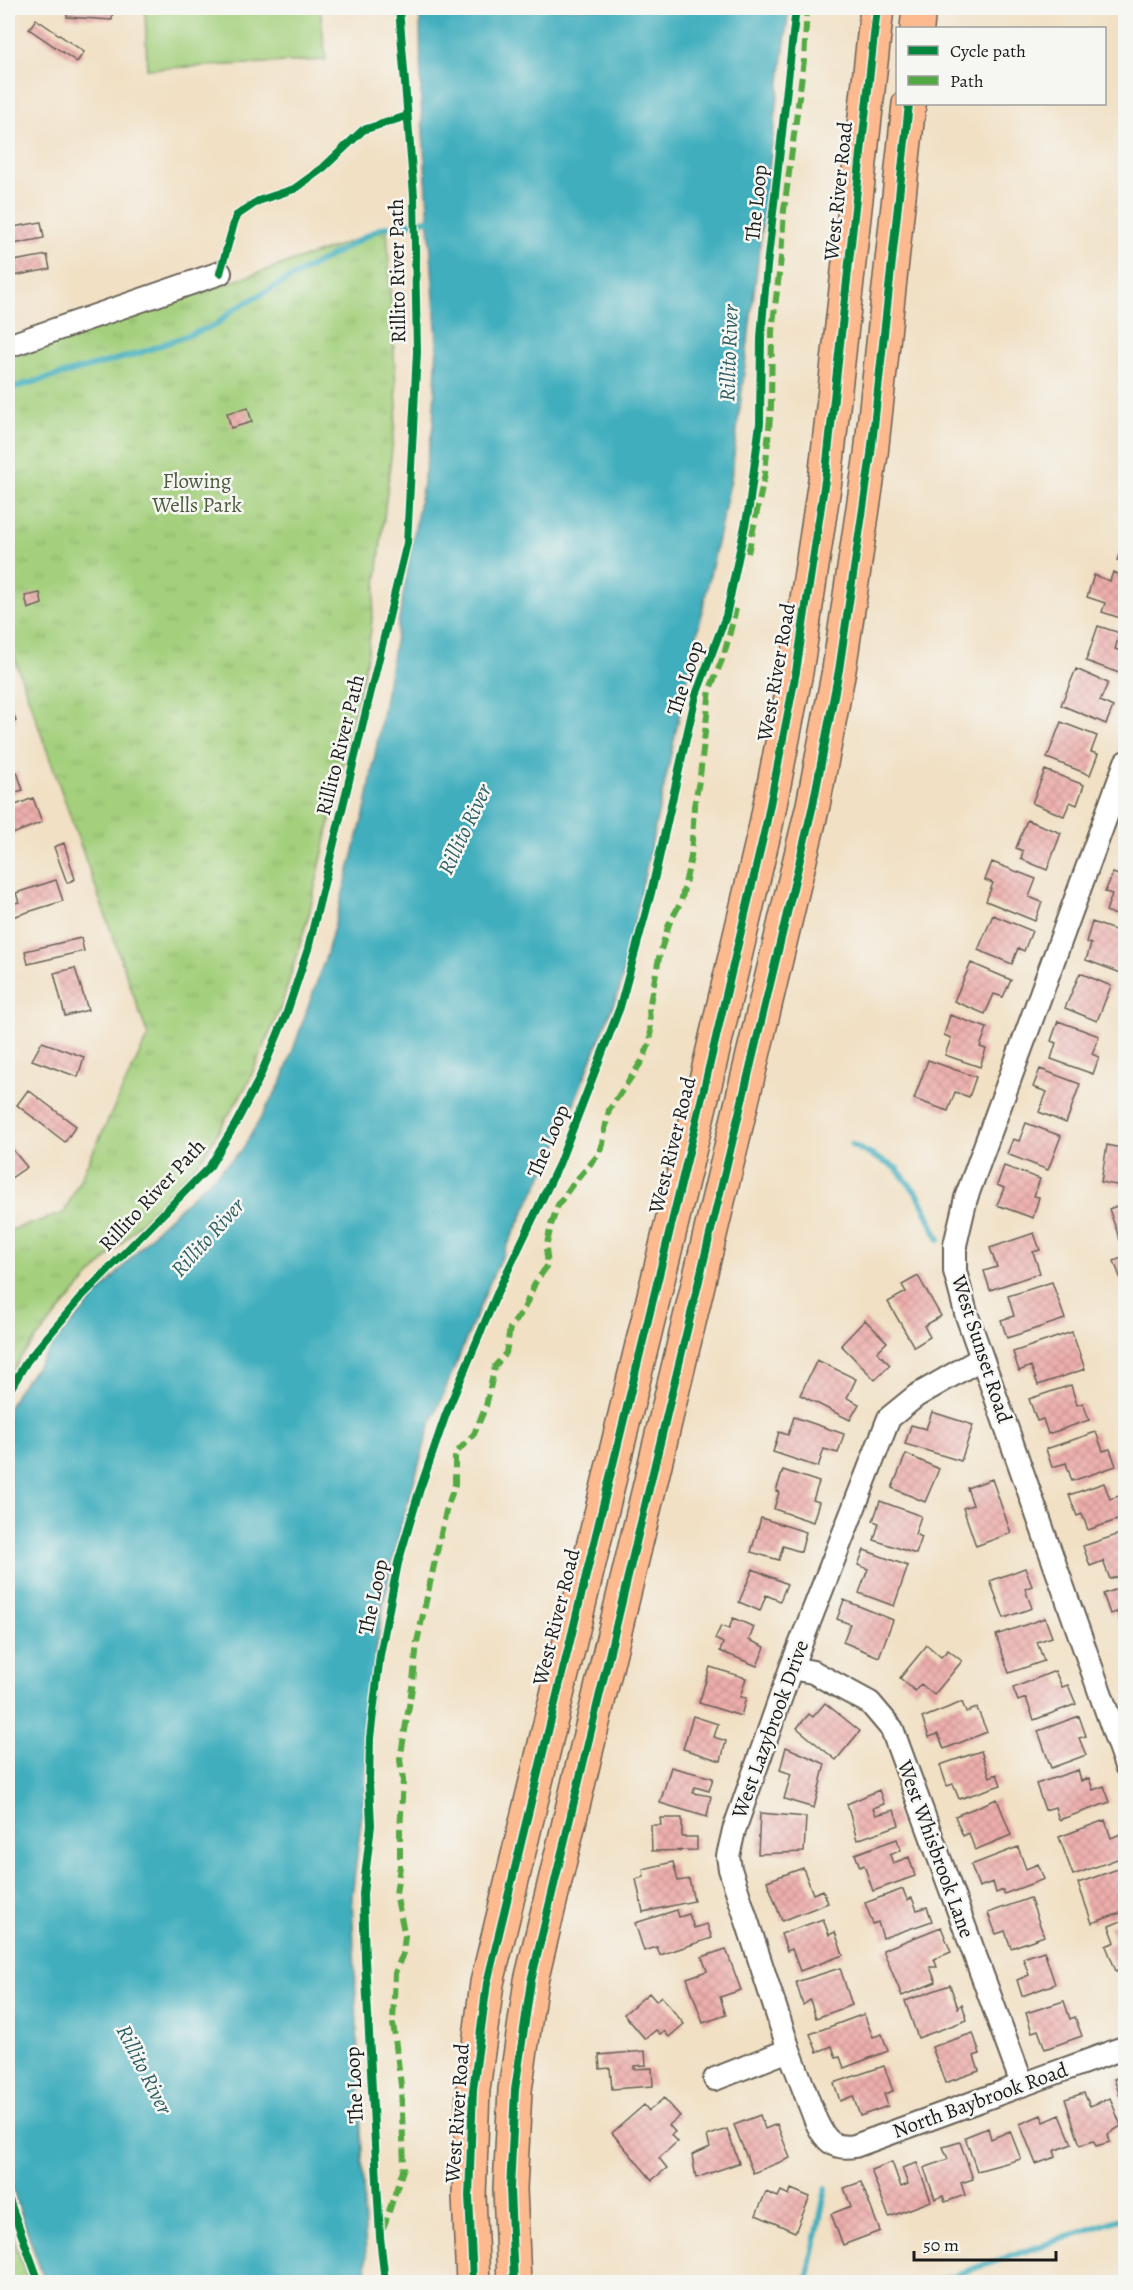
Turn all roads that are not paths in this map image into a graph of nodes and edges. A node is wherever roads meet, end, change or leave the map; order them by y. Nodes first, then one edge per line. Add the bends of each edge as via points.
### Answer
1 (877, 8) edge
2 (920, 8) edge
3 (917, 27) edge
4 (909, 105) edge
5 (220, 273) dead end
6 (8, 346) edge
7 (1125, 762) edge
8 (639, 1354) junction
9 (982, 1358) junction
10 (678, 1366) junction
11 (791, 1668) junction
12 (1125, 1766) edge
13 (1125, 2047) edge
14 (789, 2050) junction
15 (716, 2079) dead end
16 (1022, 2084) junction
17 (831, 2152) joint
18 (472, 2283) edge
19 (514, 2283) edge

1 - 8 main road, West River Road via 825,480 796,672 766,825
2 - 3 main road
4 - 10 main road via 872,454 839,670 813,805
5 - 6 street
7 - 9 street, West Sunset Road via 966,1198 955,1245 955,1271
8 - 10 main road
8 - 18 main road, West River Road via 487,1983 473,2090 469,2196
9 - 11 street, West Lazybrook Drive via 916,1396 889,1418
9 - 12 street, West Sunset Road
10 - 19 main road via 531,1981 515,2090 510,2189
11 - 14 street, West Lazybrook Drive via 728,1856
11 - 16 street, West Whisbrook Lane via 813,1672 870,1703 892,1729
13 - 16 street, North Baybrook Road
14 - 15 street
14 - 17 street, West Lazybrook Drive
16 - 17 street, North Baybrook Road

